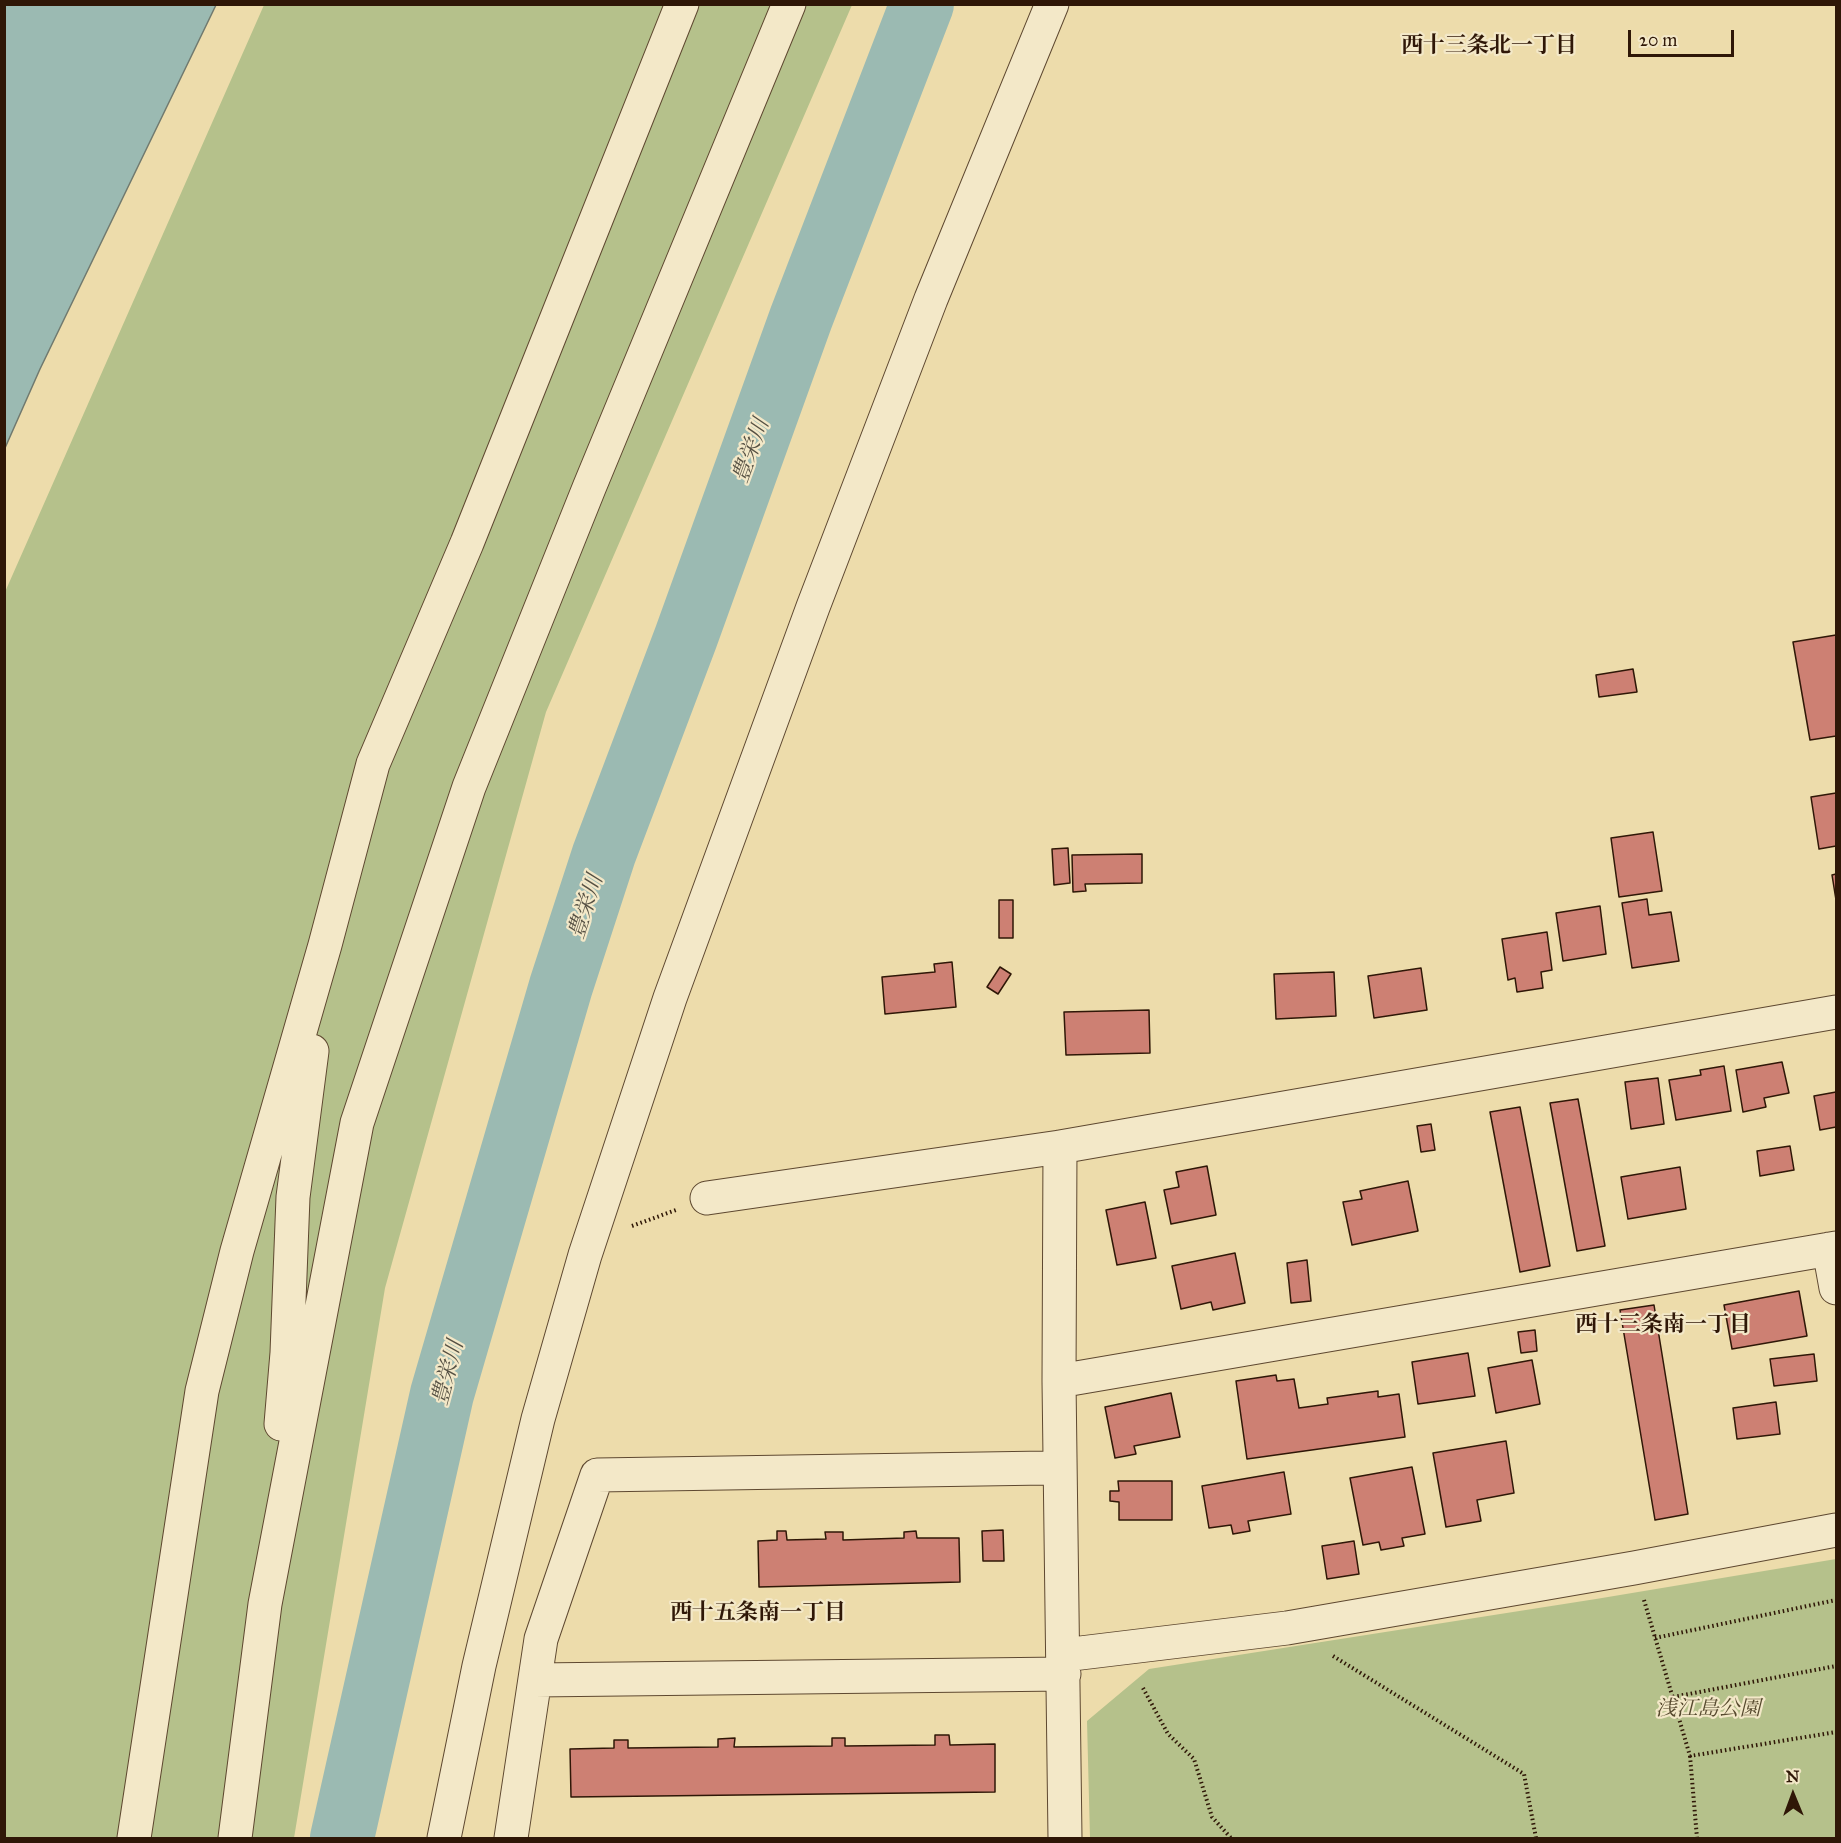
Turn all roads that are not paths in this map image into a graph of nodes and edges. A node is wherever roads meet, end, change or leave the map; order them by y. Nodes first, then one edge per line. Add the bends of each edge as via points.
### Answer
1 (682, 4) edge
2 (789, 4) edge
3 (1052, 4) edge
4 (325, 945) junction
5 (1836, 1012) edge
6 (1060, 1147) junction
7 (707, 1198) road end
8 (1833, 1248) edge
9 (1836, 1288) edge
10 (1059, 1381) junction
11 (1046, 1468) dead end
12 (1836, 1530) edge
13 (265, 1604) junction
14 (1064, 1664) junction
15 (535, 1680) junction
16 (134, 1839) edge
17 (235, 1839) edge
18 (444, 1839) edge
19 (511, 1839) edge
20 (1065, 1839) edge

1 - 4 street via 467,543 373,764
2 - 13 street via 469,787 357,1123
3 - 18 street via 931,299 670,998 589,1243 538,1419 479,1666
4 - 13 street via 293,1197 287,1353
4 - 16 street via 237,1251 202,1391
5 - 6 street
6 - 7 street
6 - 10 street
8 - 9 street
8 - 10 street
10 - 14 street
11 - 15 street via 597,1475 541,1639
12 - 14 street
13 - 17 street
14 - 15 street
14 - 20 street
15 - 19 street

